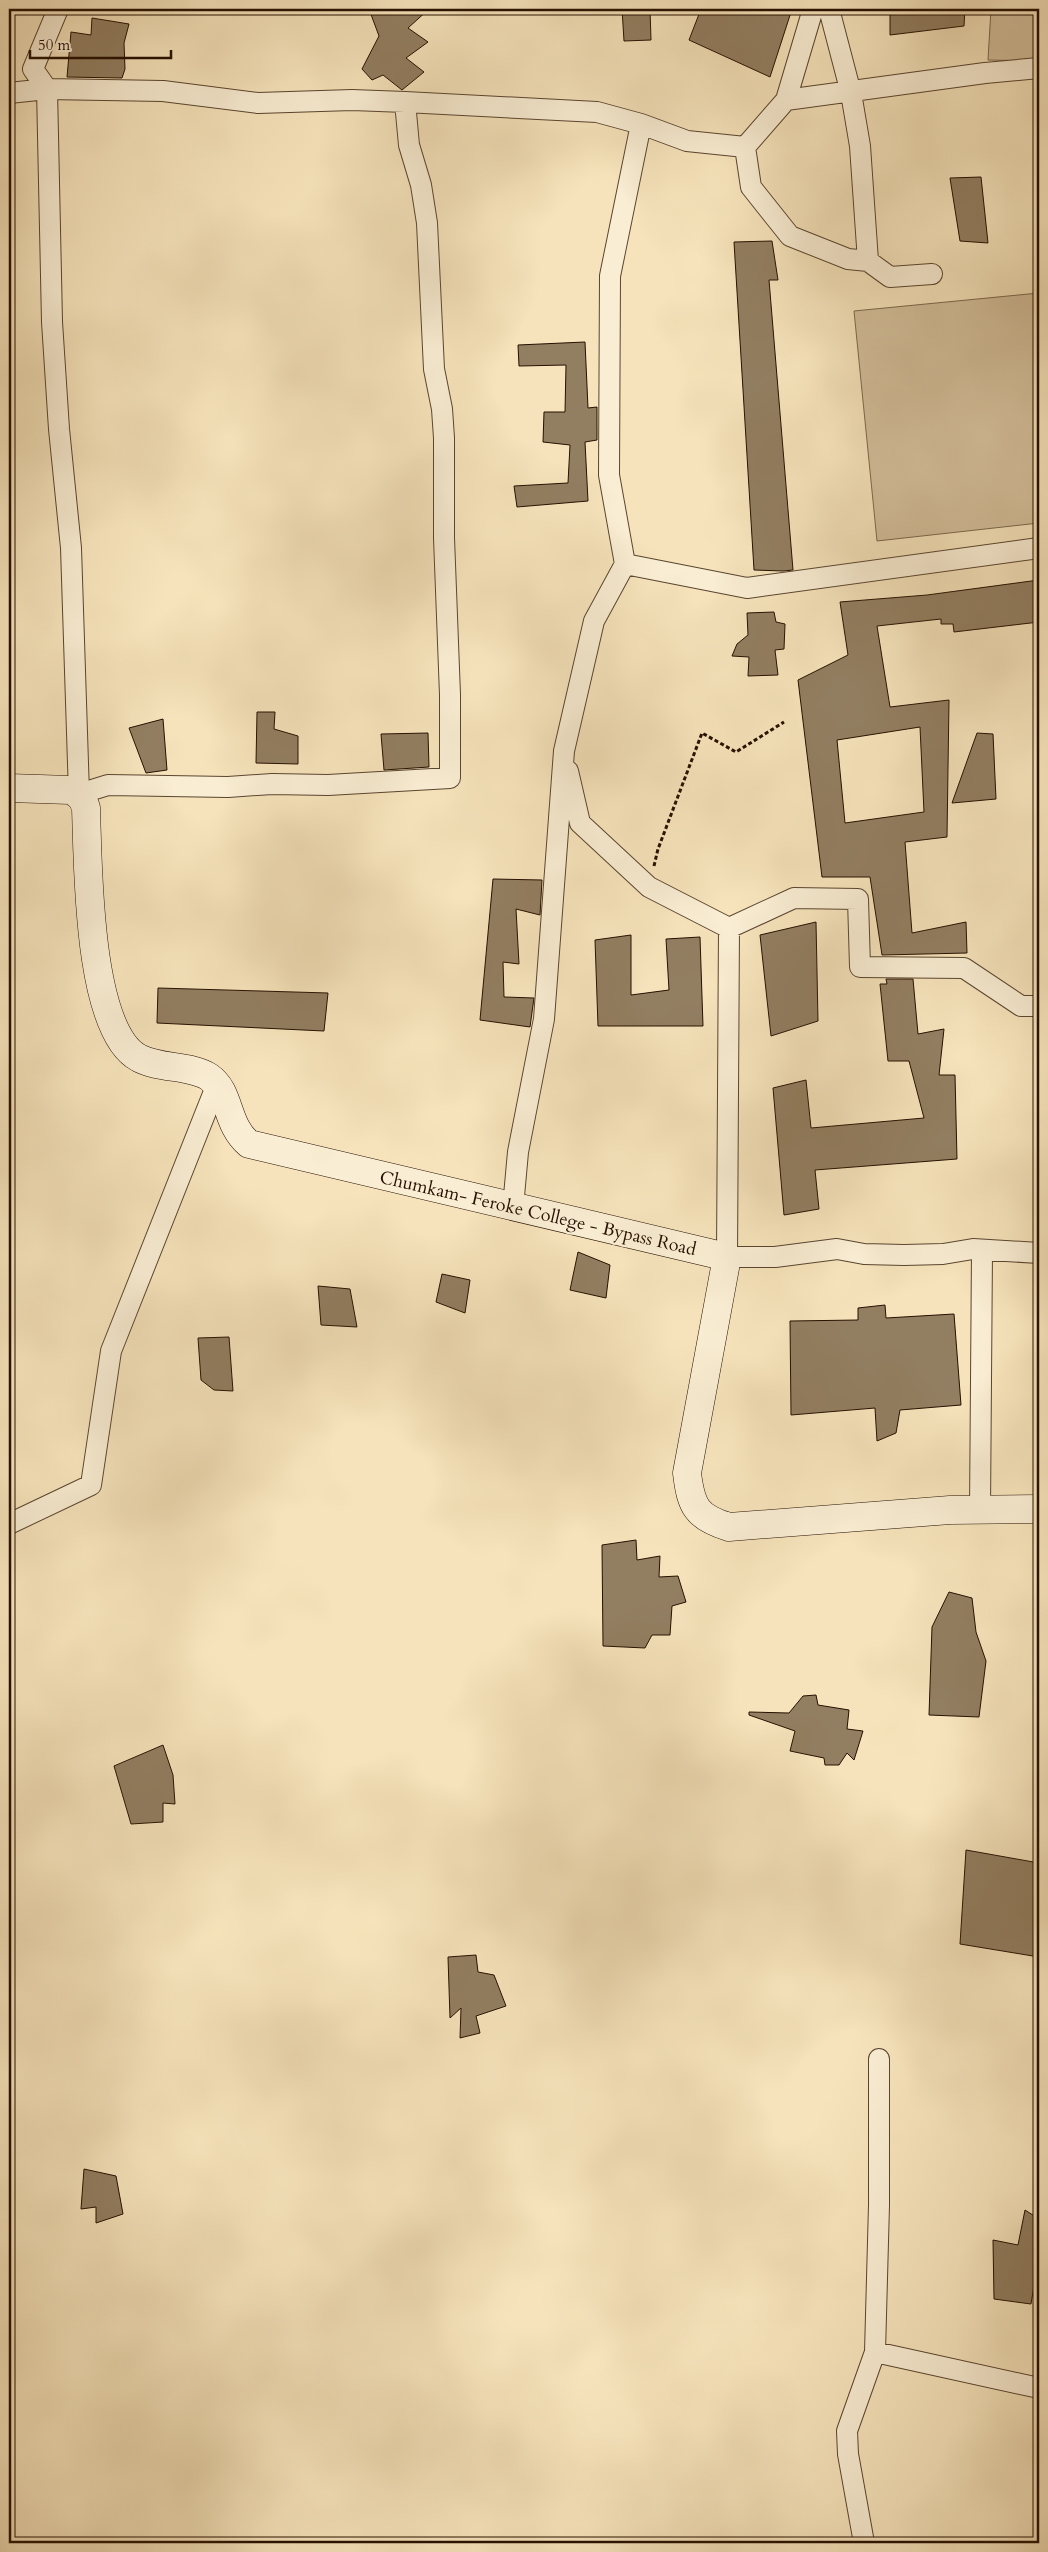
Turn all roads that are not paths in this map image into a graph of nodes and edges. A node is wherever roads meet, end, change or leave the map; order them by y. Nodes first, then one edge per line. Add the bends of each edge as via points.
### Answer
1 (58, 9) edge
2 (812, 9) edge
3 (828, 9) edge
4 (1039, 68) edge
5 (47, 89) junction
6 (9, 93) edge
7 (851, 93) junction
8 (786, 100) junction
9 (405, 102) junction
10 (640, 124) junction
11 (745, 147) junction
12 (868, 261) junction
13 (932, 274) dead end
14 (1039, 548) edge
15 (625, 564) junction
16 (564, 751) junction
17 (9, 788) edge
18 (79, 794) junction
19 (729, 928) junction
20 (1039, 1006) edge
21 (217, 1084) junction
22 (513, 1207) junction
23 (982, 1250) junction
24 (1039, 1253) edge
25 (727, 1257) junction
26 (980, 1510) junction
27 (1039, 1510) edge
28 (9, 1524) edge
29 (879, 2059) dead end
30 (875, 2352) junction
31 (1039, 2388) edge
32 (864, 2543) edge

1 - 5 street via 33,70
2 - 8 street
3 - 7 street
4 - 7 street
5 - 6 street
5 - 9 street via 163,91 258,103
5 - 18 street via 52,322 71,548
7 - 8 street
7 - 12 street via 860,146
8 - 11 street
9 - 10 street via 597,112
9 - 18 street via 409,145 427,223 434,369 444,438 438,492 444,538 450,778 328,785 108,785
10 - 11 street via 687,141
10 - 15 street via 610,276 609,476
11 - 12 street via 751,187 790,236 848,259
12 - 13 street via 890,277
14 - 15 street via 747,588
15 - 16 street via 594,622
16 - 19 street via 580,823 649,887
16 - 22 street via 544,1019 518,1152
17 - 18 main road via 59,788
18 - 21 main road via 86,808 91,920 100,977 116,1034 139,1058 198,1072
19 - 20 street via 794,898 858,899 860,967 964,968 1021,1006
19 - 25 street
21 - 22 main road, Chumkam- Feroke College - Bypass Road via 233,1126 249,1144
21 - 28 street via 111,1351 91,1485
22 - 25 main road, Chumkam- Feroke College - Bypass Road
23 - 24 street
23 - 25 street via 904,1256 836,1249 774,1257
23 - 26 street
25 - 26 main road via 687,1473 695,1507 710,1521 730,1527
26 - 27 main road
29 - 30 street
30 - 31 street
30 - 32 street via 847,2431

